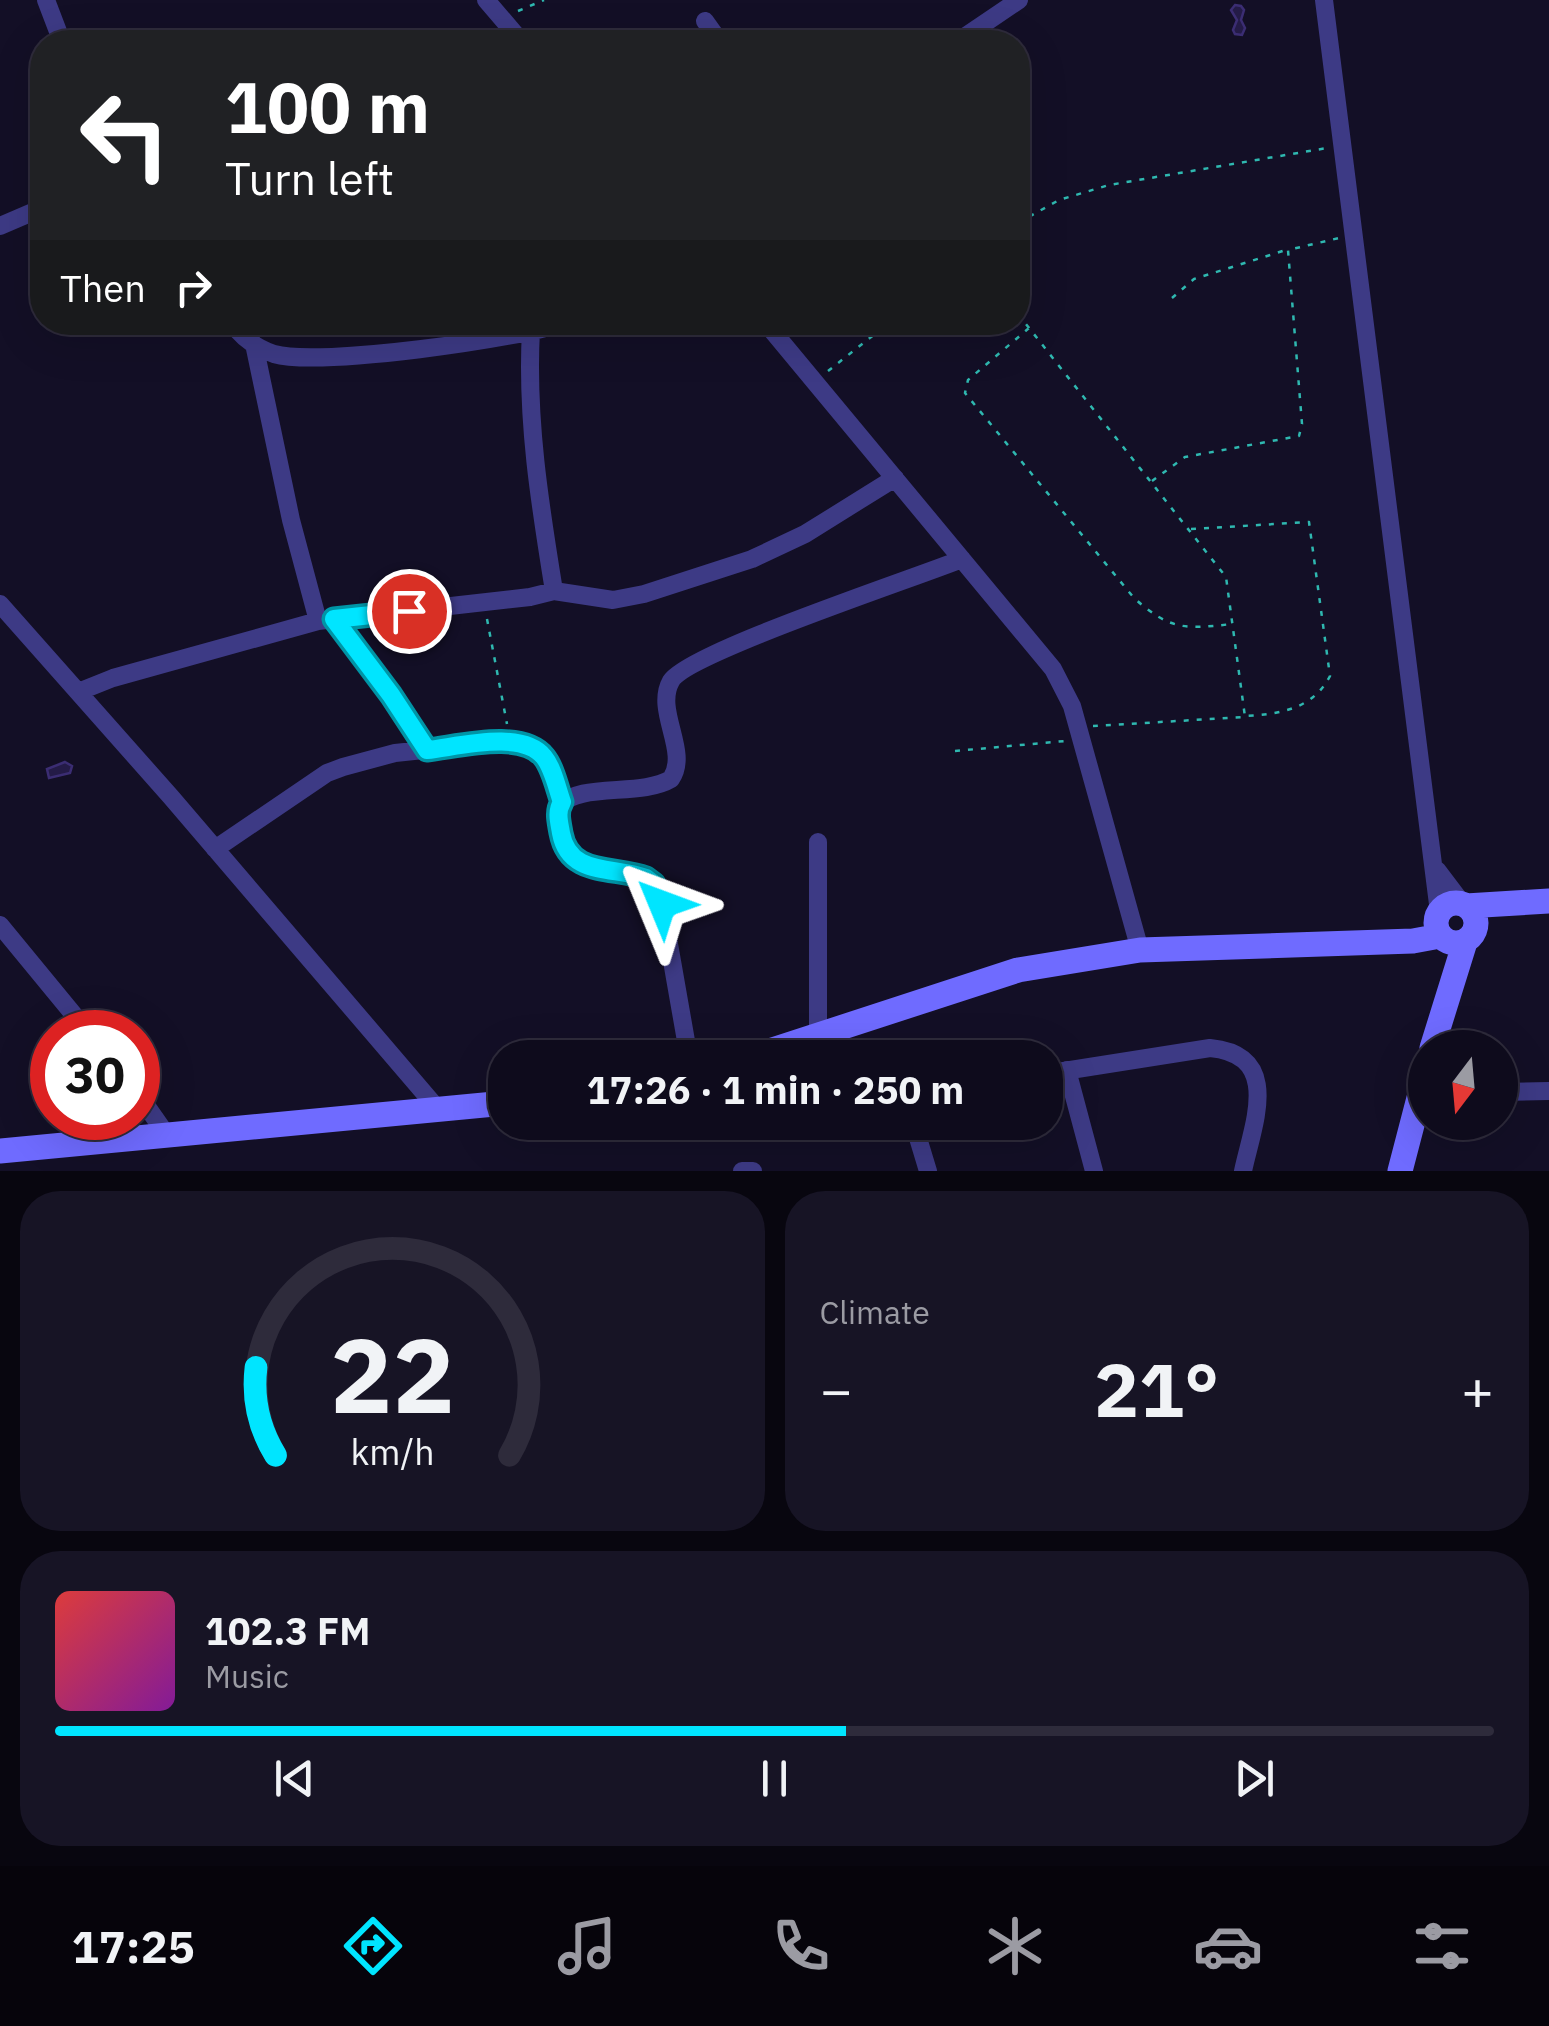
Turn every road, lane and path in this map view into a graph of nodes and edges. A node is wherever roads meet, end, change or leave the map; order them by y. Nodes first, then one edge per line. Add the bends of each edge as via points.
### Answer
1 (46, 0) edge
2 (486, 0) edge
3 (1019, 0) edge
4 (1324, 0) edge
5 (706, 21) dead end
6 (57, 30) edge
7 (512, 30) edge
8 (712, 30) edge
9 (975, 30) edge
10 (1343, 146) junction
11 (30, 213) edge
12 (1030, 216) edge
13 (0, 226) edge
14 (1354, 234) junction
15 (1288, 250) junction
16 (1172, 298) dead end
17 (1030, 329) edge
18 (240, 335) edge
19 (501, 335) edge
20 (531, 335) edge
21 (777, 335) edge
22 (874, 335) edge
23 (1021, 335) edge
24 (254, 344) junction
25 (815, 382) junction
26 (895, 478) junction
27 (1150, 482) junction
28 (1188, 530) junction
29 (962, 560) junction
30 (554, 591) junction
31 (484, 602) junction
32 (0, 604) edge
33 (326, 620) junction
34 (1234, 624) junction
35 (78, 692) junction
36 (1244, 716) junction
37 (1080, 733) junction
38 (510, 740) junction
39 (427, 750) junction
40 (955, 752) dead end
41 (562, 802) junction
42 (818, 842) dead end
43 (214, 849) junction
44 (1539, 902) edge
45 (1454, 923) junction
46 (0, 925) edge
47 (1140, 950) junction
48 (70, 1010) edge
49 (1437, 1030) edge
50 (818, 1035) junction
51 (687, 1040) edge
52 (803, 1040) edge
53 (1067, 1070) junction
54 (1063, 1071) edge
55 (1549, 1091) edge
56 (1518, 1092) edge
57 (488, 1104) edge
58 (437, 1108) junction
59 (160, 1125) edge
60 (166, 1134) junction
61 (919, 1140) edge
62 (1408, 1140) edge
63 (0, 1151) edge
64 (742, 1171) edge
65 (753, 1171) edge
66 (928, 1171) edge
67 (1094, 1171) edge
68 (1243, 1171) edge
69 (1400, 1171) edge

1 - 6 street
2 - 7 street
3 - 9 street
4 - 10 street
5 - 8 street
10 - 12 path via 1109,185
10 - 14 street
11 - 13 street
14 - 15 path
14 - 45 street via 1436,870
15 - 16 path via 1194,279
15 - 27 path via 1299,436 1185,456
17 - 27 path
18 - 24 street
19 - 24 street via 323,358 274,354
20 - 30 street via 532,434
21 - 25 street
22 - 25 path
23 - 34 path via 968,380 965,393 1157,619 1197,628
24 - 33 street via 291,520
25 - 26 street
26 - 29 street
26 - 30 street via 752,560 612,600
27 - 28 path
28 - 34 path via 1226,577
28 - 36 path via 1309,522 1330,676 1322,692 1304,704
29 - 37 street via 1053,669
29 - 41 street via 792,620 678,673 666,693 676,763 671,779
30 - 31 street
31 - 33 street
31 - 38 path
32 - 35 street
33 - 35 street
33 - 39 street via 391,695
34 - 36 path
35 - 43 street
36 - 37 path
37 - 40 path
37 - 47 street
38 - 39 street
38 - 41 street via 545,758
39 - 43 street via 326,774
41 - 51 street via 563,842 577,862 635,873 654,884
42 - 50 street
43 - 58 street
44 - 45 street
45 - 47 street via 1413,941
45 - 49 street via 1449,987
46 - 48 street
47 - 50 street via 1018,970
50 - 52 street
53 - 54 street
53 - 67 street
53 - 68 street via 1210,1048 1231,1051 1256,1075 1260,1091
55 - 56 street
57 - 58 street
58 - 60 street
59 - 60 street
60 - 63 street
61 - 66 street
62 - 69 street
64 - 65 street

